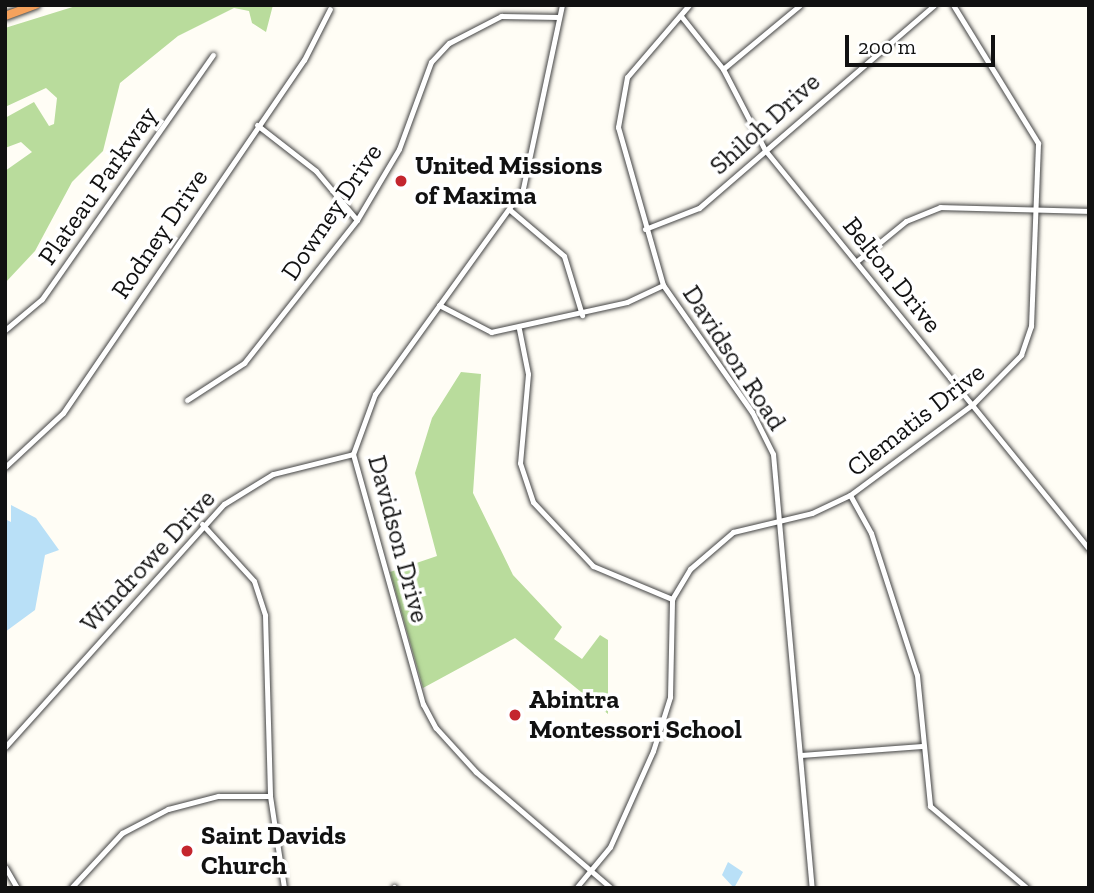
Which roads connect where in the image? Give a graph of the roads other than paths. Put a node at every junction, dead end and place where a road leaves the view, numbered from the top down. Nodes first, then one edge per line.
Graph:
1 (36, 5) edge
2 (562, 5) edge
3 (689, 5) edge
4 (800, 5) edge
5 (933, 5) edge
6 (953, 5) edge
7 (330, 9) dead end
8 (5, 16) edge
9 (681, 16) junction
10 (559, 17) junction
11 (213, 55) dead end
12 (723, 69) junction
13 (257, 125) junction
14 (765, 150) junction
15 (1037, 209) junction
16 (510, 210) junction
17 (1089, 211) edge
18 (356, 220) junction
19 (645, 229) junction
20 (857, 261) junction
21 (663, 285) junction
22 (439, 305) junction
23 (582, 314) junction
24 (519, 329) junction
25 (5, 330) edge
26 (187, 400) dead end
27 (973, 404) junction
28 (353, 454) junction
29 (5, 467) edge
30 (850, 495) junction
31 (781, 519) junction
32 (202, 524) junction
33 (1089, 549) edge
34 (672, 599) junction
35 (923, 746) junction
36 (5, 747) edge
37 (800, 755) junction
38 (270, 796) junction
39 (5, 867) edge
40 (590, 870) junction
41 (17, 888) edge
42 (71, 888) edge
43 (284, 888) edge
44 (576, 888) edge
45 (611, 888) edge
46 (813, 888) edge
47 (1027, 888) edge

1 - 8 highway
2 - 10 street, Davidson Drive
3 - 9 street, Davidson Road
4 - 12 street
5 - 14 street, Shiloh Drive
6 - 15 street, Clematis Drive
7 - 13 street, Rodney Drive
9 - 12 street, Belton Drive
9 - 19 street, Davidson Road
10 - 16 street, Davidson Drive
10 - 18 street, Downey Drive
11 - 25 street, Plateau Parkway
12 - 14 street, Belton Drive
13 - 18 street
13 - 29 street, Rodney Drive
14 - 19 street, Shiloh Drive
14 - 20 street, Belton Drive
15 - 17 street
15 - 20 street
15 - 27 street, Clematis Drive
16 - 22 street, Davidson Drive
16 - 23 street
18 - 26 street, Downey Drive
19 - 21 street, Davidson Road
20 - 27 street, Belton Drive
21 - 23 street
21 - 31 street, Davidson Road
22 - 24 street
22 - 28 street, Davidson Drive
23 - 24 street
24 - 34 street
27 - 30 street, Clematis Drive
27 - 33 street, Belton Drive
28 - 32 street, Windrowe Drive
28 - 40 street, Davidson Drive
30 - 31 street, Clematis Drive
30 - 35 street
31 - 34 street, Clematis Drive
31 - 37 street, Davidson Road
32 - 36 street, Windrowe Drive
32 - 38 street
34 - 40 street
35 - 37 street
35 - 47 street
37 - 46 street, Davidson Road
38 - 42 street
38 - 43 street
39 - 41 street
40 - 44 street
40 - 45 street, Davidson Drive

